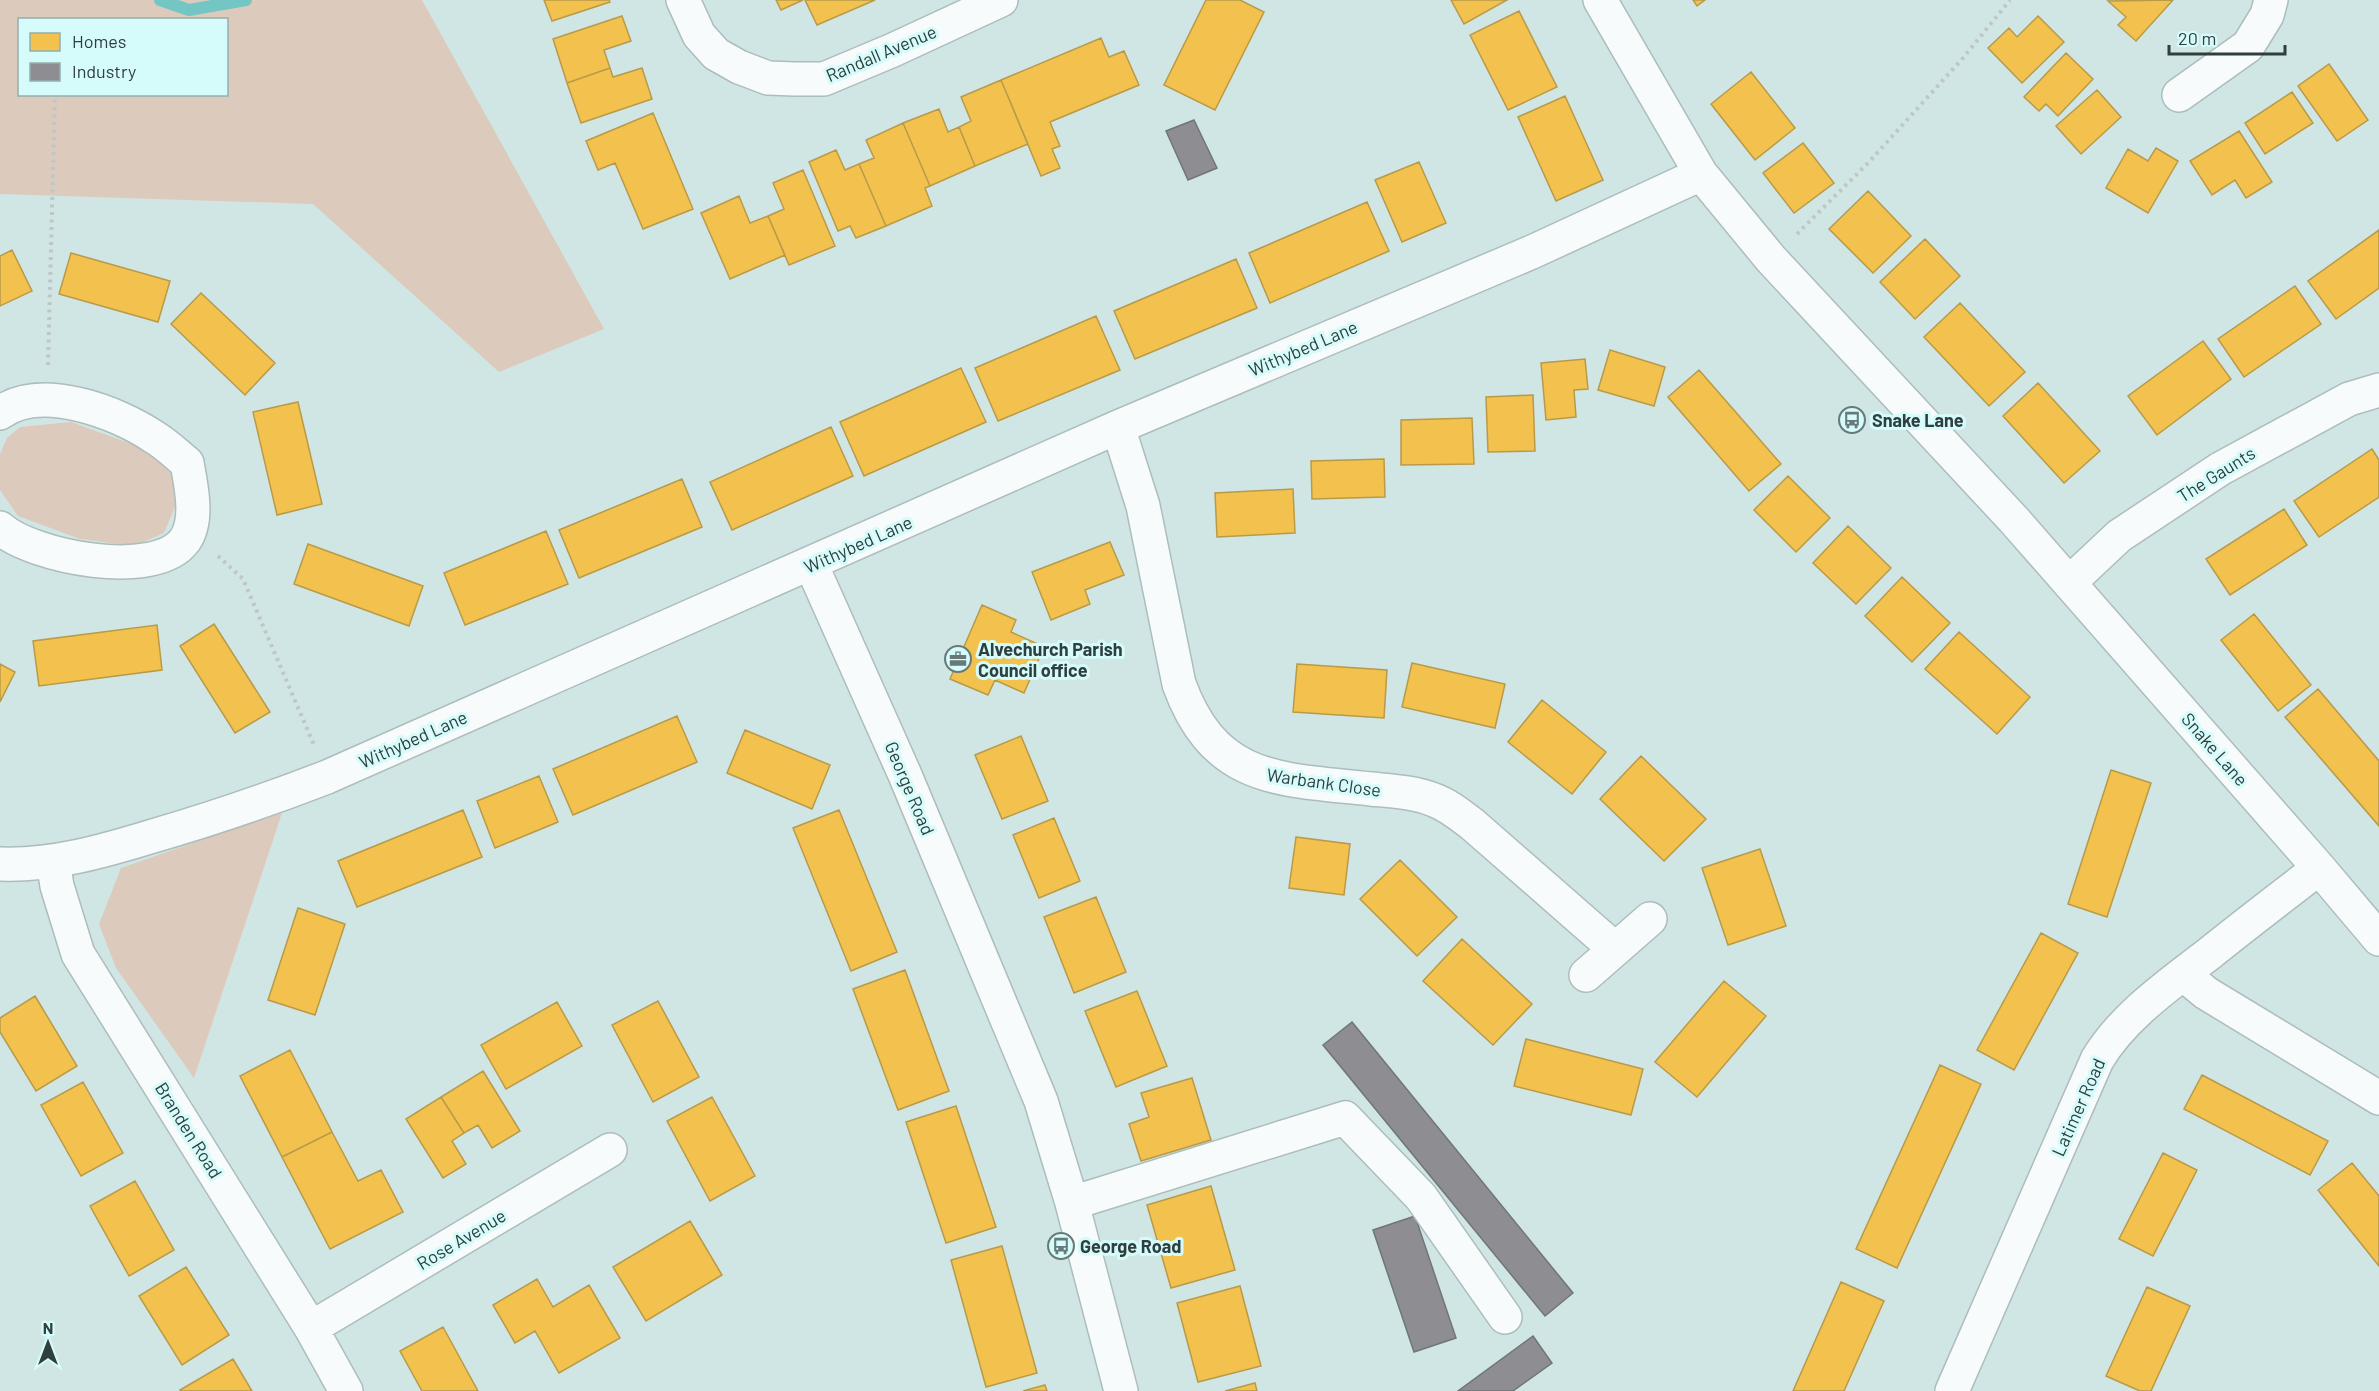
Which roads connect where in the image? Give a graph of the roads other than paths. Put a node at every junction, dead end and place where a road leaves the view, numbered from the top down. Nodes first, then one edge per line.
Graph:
1 (683, 0) edge
2 (1001, 0) edge
3 (1600, 0) edge
4 (2271, 0) edge
5 (2179, 95) dead end
6 (1701, 174) junction
7 (2379, 390) edge
8 (0, 413) edge
9 (1118, 427) junction
10 (0, 528) edge
11 (812, 564) junction
12 (2069, 583) junction
13 (53, 861) junction
14 (0, 864) edge
15 (2319, 868) junction
16 (1650, 919) dead end
17 (2379, 939) edge
18 (1614, 948) junction
19 (2183, 974) junction
20 (1586, 975) dead end
21 (2379, 1098) edge
22 (610, 1150) dead end
23 (1072, 1203) junction
24 (1505, 1317) dead end
25 (311, 1328) junction
26 (346, 1391) edge
27 (1120, 1391) edge
28 (1952, 1391) edge

1 - 2 street, Randall Avenue
3 - 6 street, Snake Lane
4 - 5 street
6 - 9 street, Withybed Lane
6 - 12 street, Snake Lane
7 - 12 street, The Gaunts
8 - 10 street
9 - 11 street, Withybed Lane
9 - 18 street, Warbank Close
11 - 13 street, Withybed Lane
11 - 23 street, George Road
12 - 15 street, Snake Lane
13 - 14 street, Withybed Lane
13 - 25 street, Branden Road
15 - 17 street, Snake Lane
15 - 19 street, Latimer Road
16 - 18 street
18 - 20 street
19 - 21 street
19 - 28 street, Latimer Road
22 - 25 street, Rose Avenue
23 - 24 street
23 - 27 street, George Road
25 - 26 street, Branden Road

